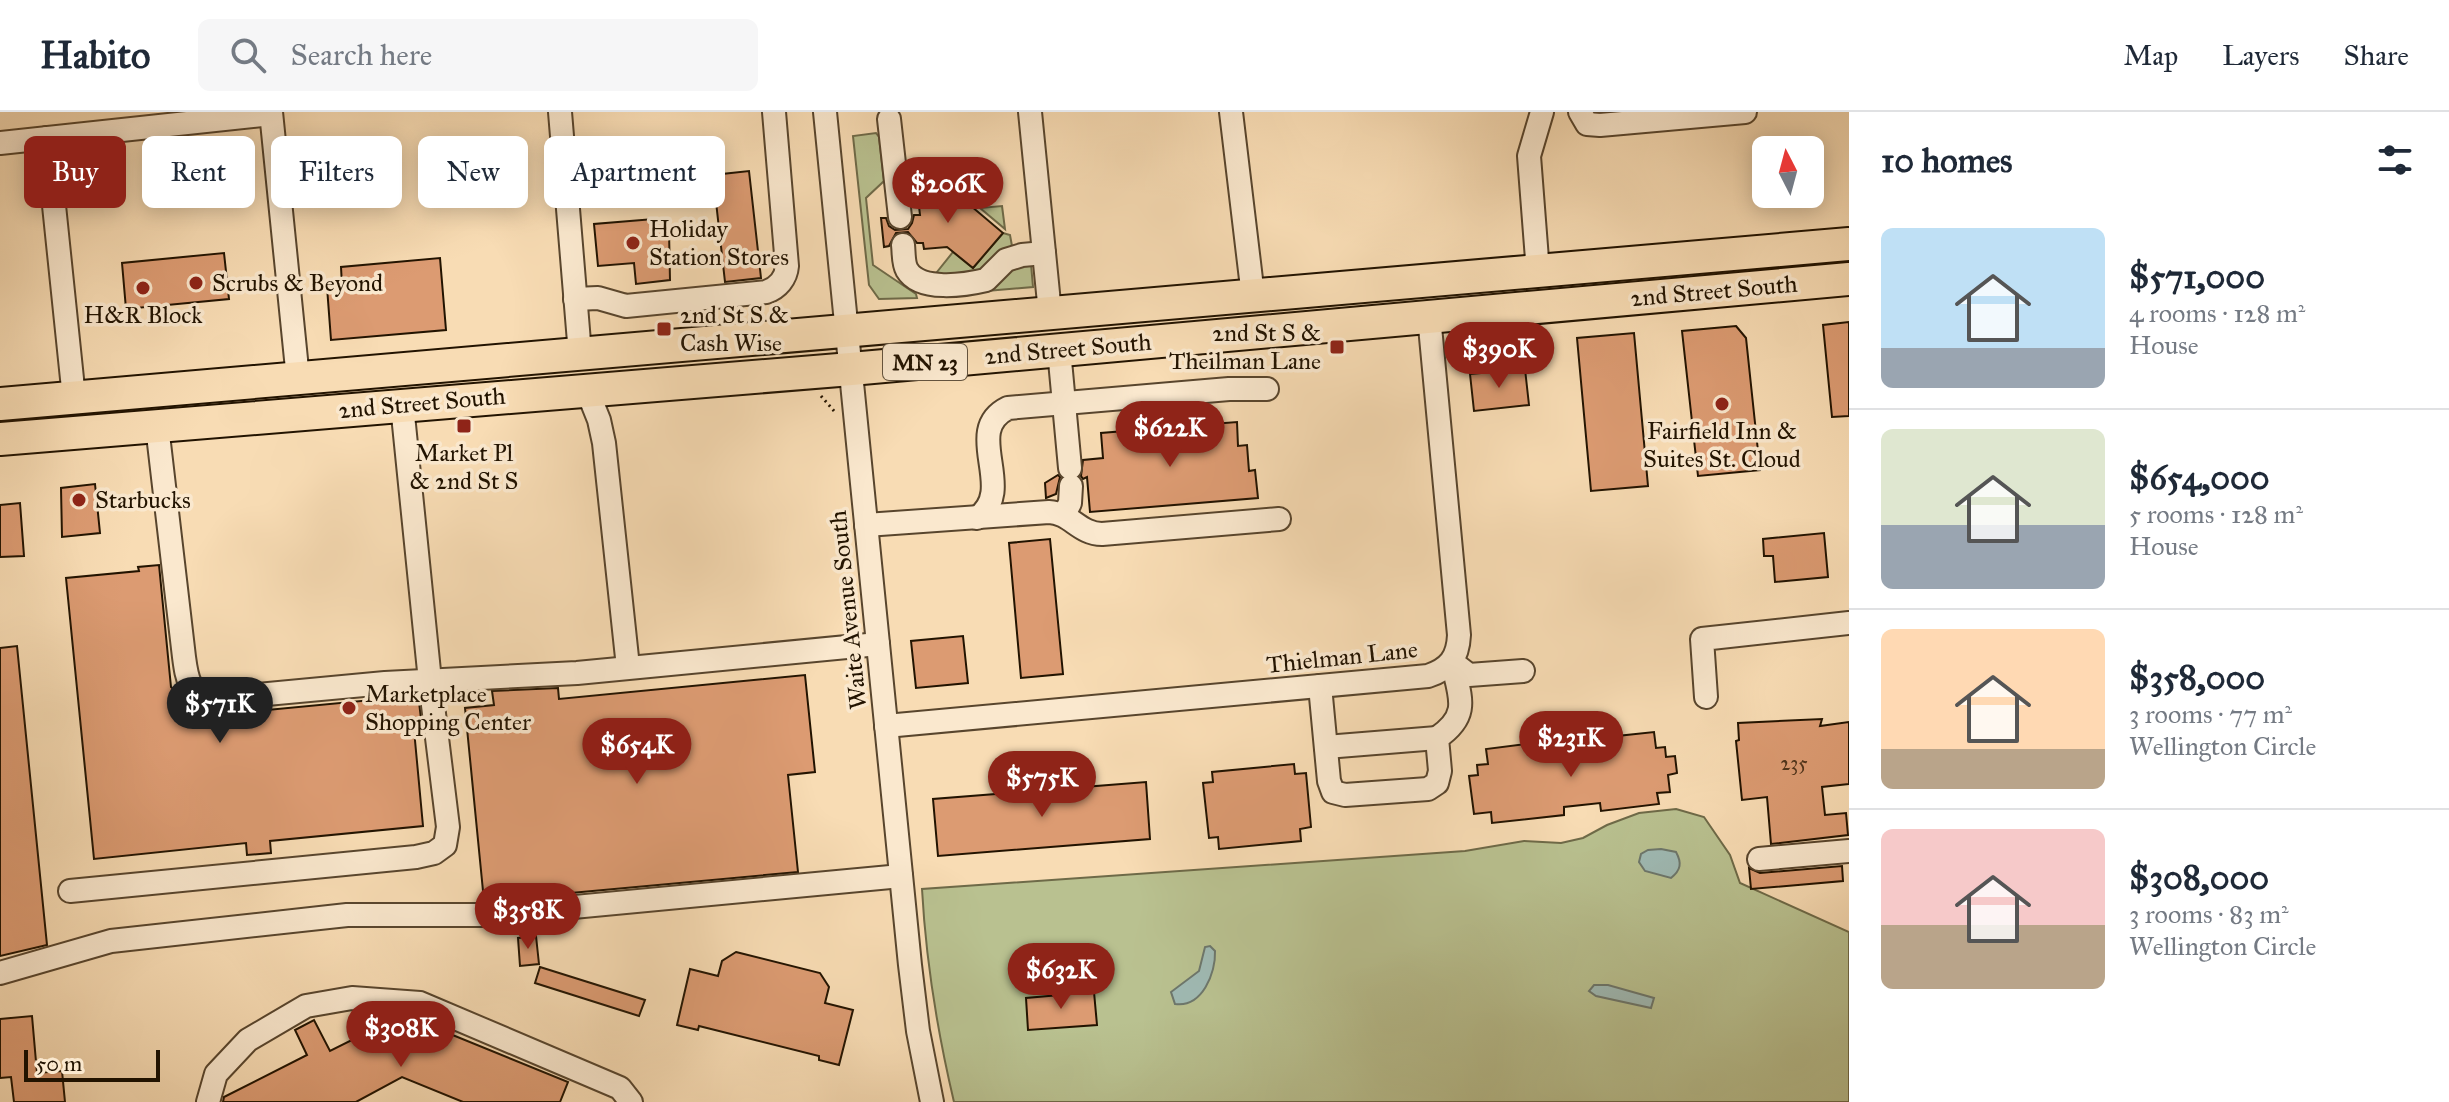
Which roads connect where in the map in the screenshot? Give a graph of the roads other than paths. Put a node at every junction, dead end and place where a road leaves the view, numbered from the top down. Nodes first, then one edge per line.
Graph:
1 (560, 112) edge
2 (774, 112) edge
3 (825, 112) edge
4 (1030, 112) edge
5 (1231, 112) edge
6 (1542, 112) edge
7 (1580, 112) edge
8 (1737, 112) edge
9 (271, 113) edge
10 (889, 119) dead end
11 (126, 121) edge
12 (56, 136) edge
13 (24, 140) edge
14 (0, 143) edge
15 (54, 208) edge
16 (900, 217) dead end
17 (1849, 244) edge
18 (903, 245) dead end
19 (1044, 253) junction
20 (1538, 272) junction
21 (1849, 279) edge
22 (1253, 296) junction
23 (575, 299) junction
24 (1050, 313) junction
25 (1429, 316) junction
26 (847, 330) junction
27 (1059, 350) junction
28 (580, 354) junction
29 (851, 369) junction
30 (298, 379) junction
31 (1267, 389) dead end
32 (587, 390) junction
33 (74, 398) junction
34 (1064, 403) junction
35 (0, 404) edge
36 (402, 405) junction
37 (157, 426) junction
38 (0, 439) edge
39 (1064, 515) junction
40 (977, 518) junction
41 (1279, 519) dead end
42 (866, 525) junction
43 (1849, 623) edge
44 (878, 644) junction
45 (1452, 662) junction
46 (628, 667) junction
47 (1523, 671) dead end
48 (430, 681) junction
49 (1320, 686) junction
50 (1706, 697) dead end
51 (886, 726) junction
52 (1437, 738) junction
53 (1326, 747) junction
54 (1849, 851) edge
55 (1759, 859) dead end
56 (901, 876) junction
57 (70, 891) dead end
58 (0, 973) edge
59 (208, 1102) edge
60 (631, 1102) edge
61 (932, 1102) edge

1 - 23 street
2 - 23 street
3 - 26 street, Waite Avenue South
4 - 19 street
5 - 22 street
6 - 20 street
7 - 8 street
9 - 11 street
9 - 30 street
10 - 16 street
11 - 12 street
13 - 14 street
15 - 33 street
17 - 20 highway, 2nd Street South / MN 23
18 - 19 street
19 - 24 street
20 - 22 highway, 2nd Street South / MN 23
21 - 25 highway, 2nd Street South / MN 23
22 - 24 highway, 2nd Street South / MN 23
23 - 28 street
24 - 26 highway, 2nd Street South / MN 23
25 - 27 highway, 2nd Street South / MN 23
25 - 45 street, Thielman Lane
26 - 28 highway, 2nd Street South / MN 23
26 - 29 street, Waite Avenue South
27 - 29 highway, 2nd Street South / MN 23
27 - 34 street
28 - 30 highway, 2nd Street South / MN 23
29 - 32 highway, 2nd Street South / MN 23
29 - 42 street, Waite Avenue South
30 - 33 highway, 2nd Street South / MN 23
31 - 34 street
32 - 36 highway, 2nd Street South / MN 23
32 - 46 street
33 - 35 highway, 2nd Street South / MN 23
34 - 39 street
34 - 40 street
36 - 37 highway, 2nd Street South / MN 23
36 - 48 street
37 - 38 highway, 2nd Street South / MN 23
37 - 48 street
39 - 40 street
39 - 41 street
40 - 42 street
42 - 44 street, Waite Avenue South
43 - 50 street
44 - 46 street
44 - 51 street, Waite Avenue South
45 - 47 street
45 - 49 street, Thielman Lane
45 - 52 street
46 - 48 street
48 - 57 street
49 - 51 street, Thielman Lane
49 - 53 street
51 - 56 street, Waite Avenue South
52 - 53 street
52 - 53 street
54 - 55 street
56 - 58 street
56 - 61 street, Waite Avenue South
59 - 60 street

